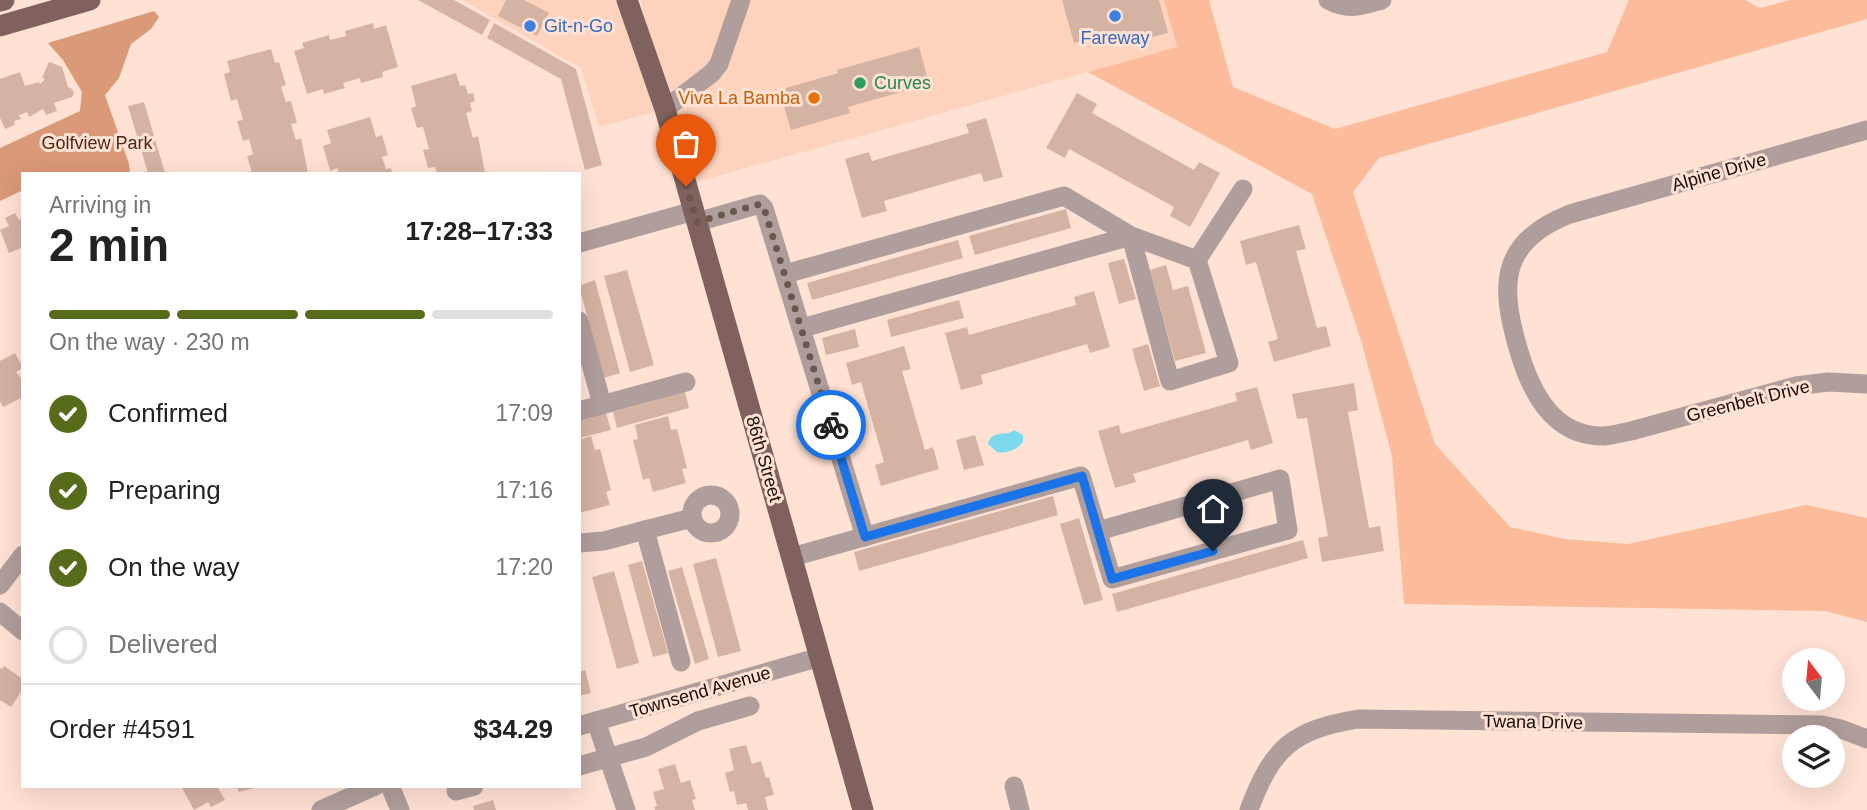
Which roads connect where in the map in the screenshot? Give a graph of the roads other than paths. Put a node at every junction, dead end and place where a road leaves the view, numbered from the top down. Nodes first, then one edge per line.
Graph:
1 (90, 0) edge
2 (627, 0) edge
3 (641, 0) edge
4 (741, 0) edge
5 (1328, 0) edge
6 (1382, 0) edge
7 (0, 26) edge
8 (665, 109) junction
9 (1867, 130) edge
10 (1243, 189) dead end
11 (695, 217) junction
12 (1130, 236) junction
13 (581, 243) edge
14 (1196, 260) junction
15 (785, 274) junction
16 (581, 328) edge
17 (802, 328) junction
18 (686, 382) dead end
19 (1867, 384) edge
20 (602, 404) junction
21 (581, 410) edge
22 (1631, 431) joint
23 (692, 518) dead end
24 (645, 530) junction
25 (1098, 531) junction
26 (865, 537) junction
27 (581, 543) edge
28 (792, 557) junction
29 (21, 558) edge
30 (0, 585) edge
31 (0, 612) edge
32 (21, 629) edge
33 (820, 657) junction
34 (681, 662) dead end
35 (750, 706) dead end
36 (588, 723) edge
37 (1867, 739) edge
38 (608, 757) junction
39 (581, 765) edge
40 (1014, 786) dead end
41 (370, 788) edge
42 (391, 788) edge
43 (321, 810) edge
44 (400, 810) edge
45 (626, 810) edge
46 (863, 810) edge
47 (1020, 810) edge
48 (1249, 810) edge

1 - 7 main road
2 - 8 main road, 86th Street
3 - 8 main road, 86th Street
4 - 8 street
5 - 6 street
8 - 11 main road, 86th Street
9 - 22 street, Alpine Drive
10 - 14 street
11 - 13 street
11 - 15 street
11 - 28 main road, 86th Street
12 - 14 street
12 - 14 street
12 - 15 street
12 - 17 street
15 - 17 street
16 - 20 street
17 - 26 street
18 - 20 street
19 - 22 street, Greenbelt Drive
20 - 21 street
23 - 24 street
24 - 27 street
24 - 34 street
25 - 25 street
25 - 26 street
26 - 28 street
28 - 33 main road, 86th Street
29 - 30 street
31 - 32 street
33 - 36 street, Townsend Avenue
33 - 46 main road, 86th Street
35 - 38 street
36 - 38 street
37 - 48 street, Twana Drive
38 - 39 street
38 - 45 street
40 - 47 street
41 - 43 street
42 - 44 street

